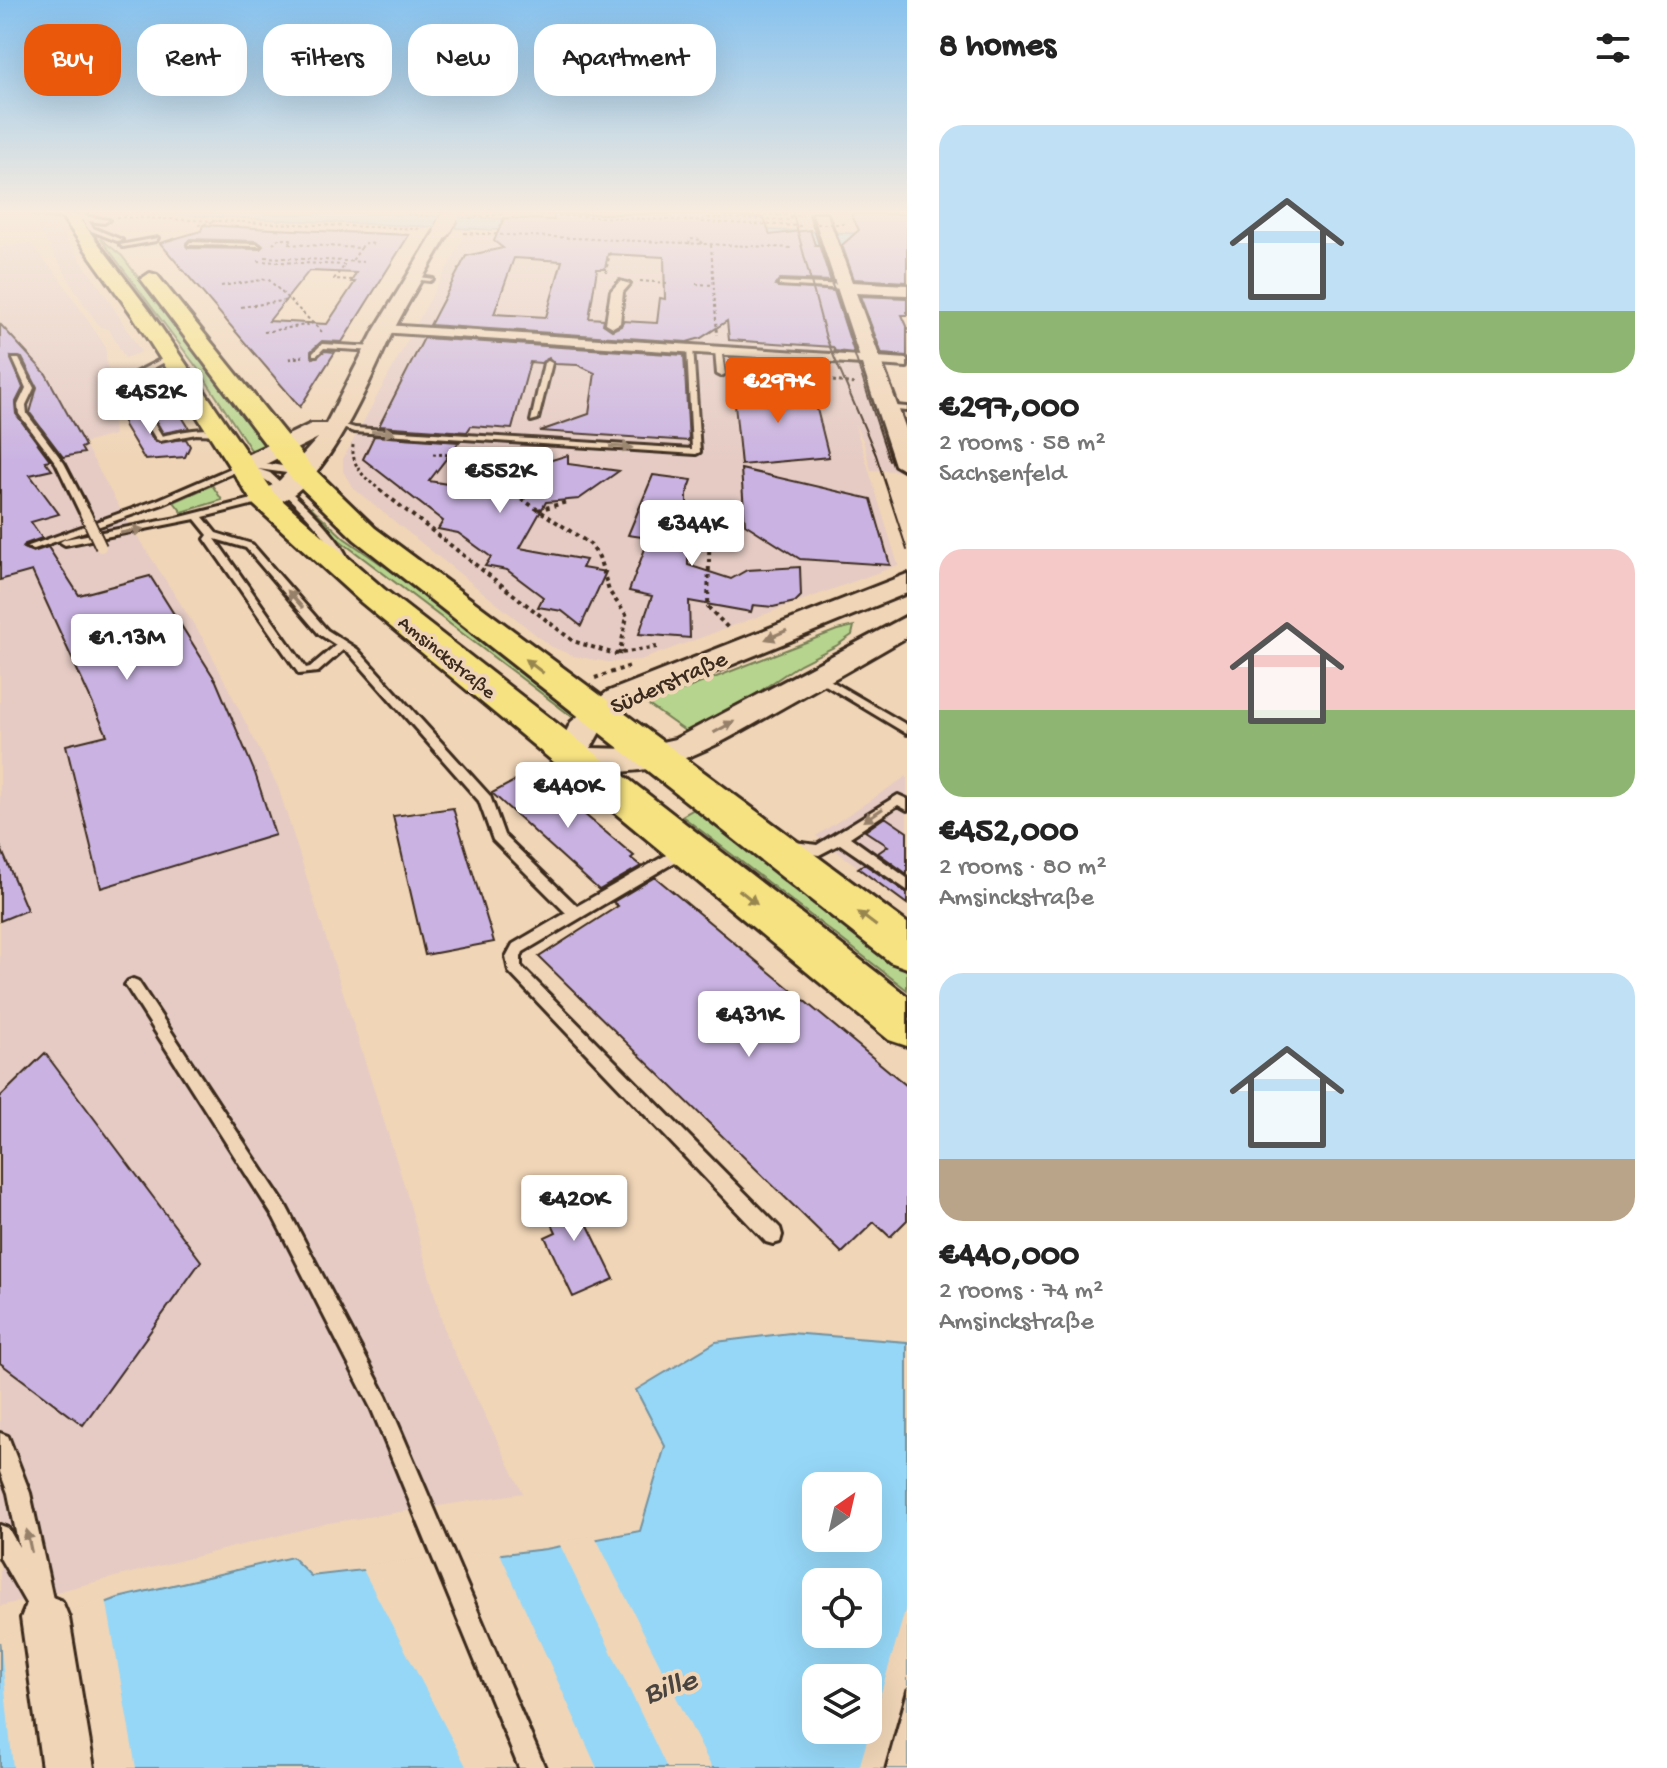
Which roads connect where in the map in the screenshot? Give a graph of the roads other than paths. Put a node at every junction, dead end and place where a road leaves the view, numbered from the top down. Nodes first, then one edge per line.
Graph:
1 (130, 297) edge
2 (158, 297) edge
3 (408, 297) edge
4 (616, 297) edge
5 (848, 297) edge
6 (385, 329) junction
7 (611, 332) junction
8 (690, 347) junction
9 (375, 349) junction
10 (718, 349) junction
11 (315, 354) dead end
12 (170, 357) junction
13 (870, 360) junction
14 (16, 361) dead end
15 (548, 363) dead end
16 (907, 363) edge
17 (721, 374) dead end
18 (188, 384) junction
19 (897, 408) edge
20 (142, 409) junction
21 (534, 419) dead end
22 (335, 424) junction
23 (531, 430) dead end
24 (220, 433) junction
25 (529, 441) junction
26 (907, 465) edge
27 (241, 467) junction
28 (282, 477) junction
29 (160, 502) junction
30 (197, 516) junction
31 (177, 521) junction
32 (211, 533) junction
33 (101, 547) dead end
34 (907, 583) edge
35 (848, 605) junction
36 (900, 629) edge
37 (348, 648) junction
38 (816, 675) junction
39 (596, 713) junction
40 (907, 730) edge
41 (572, 756) junction
42 (656, 759) junction
43 (907, 805) edge
44 (840, 837) junction
45 (768, 843) junction
46 (687, 849) junction
47 (907, 885) edge
48 (576, 914) junction
49 (907, 949) edge
50 (133, 985) dead end
51 (907, 1025) edge
52 (773, 1235) dead end
53 (0, 1444) edge
54 (0, 1536) edge
55 (45, 1618) junction
56 (68, 1768) edge
57 (532, 1768) edge

1 - 12 main road, Amsinckstraße
2 - 28 main road, Amsinckstraße
3 - 6 street
4 - 7 street
5 - 13 street
6 - 7 street
6 - 9 street
7 - 8 street
8 - 10 street
25 -> 8 lane
9 - 11 lane
9 - 22 street
10 - 13 street
10 - 17 lane
12 - 18 main road, Amsinckstraße
12 - 20 lane
13 - 16 street
13 - 19 street
14 - 33 lane, bridge
15 - 21 lane
18 - 20 lane
18 - 24 main road, Amsinckstraße
19 - 26 street
20 - 24 lane
22 -> 25 lane
22 - 28 street
23 - 25 lane
24 - 27 main road, Amsinckstraße
27 - 28 main road, Amsinckstraße
27 - 28 street
27 - 29 lane
28 - 30 lane
39 -> 28 main road, Amsinckstraße
28 - 41 main road, Amsinckstraße
29 - 31 lane
29 -> 31 lane
30 - 31 lane
30 - 32 lane
37 -> 32 lane
32 - 37 lane
34 - 35 street, Süderstraße
35 - 36 street
35 -> 39 street, Süderstraße
36 - 38 street
37 - 48 lane
38 - 40 lane
42 -> 38 street
39 - 41 street, Süderstraße
39 - 42 main road, Amsinckstraße
41 - 42 street
41 - 46 main road, Amsinckstraße
42 - 45 main road, Amsinckstraße
43 -> 44 lane
44 - 45 lane
44 - 47 lane
49 -> 45 main road, Amsinckstraße
46 - 48 lane
46 -> 51 main road, Amsinckstraße
48 - 52 lane
50 - 57 lane
55 -> 53 lane
54 - 55 lane
55 - 56 street

